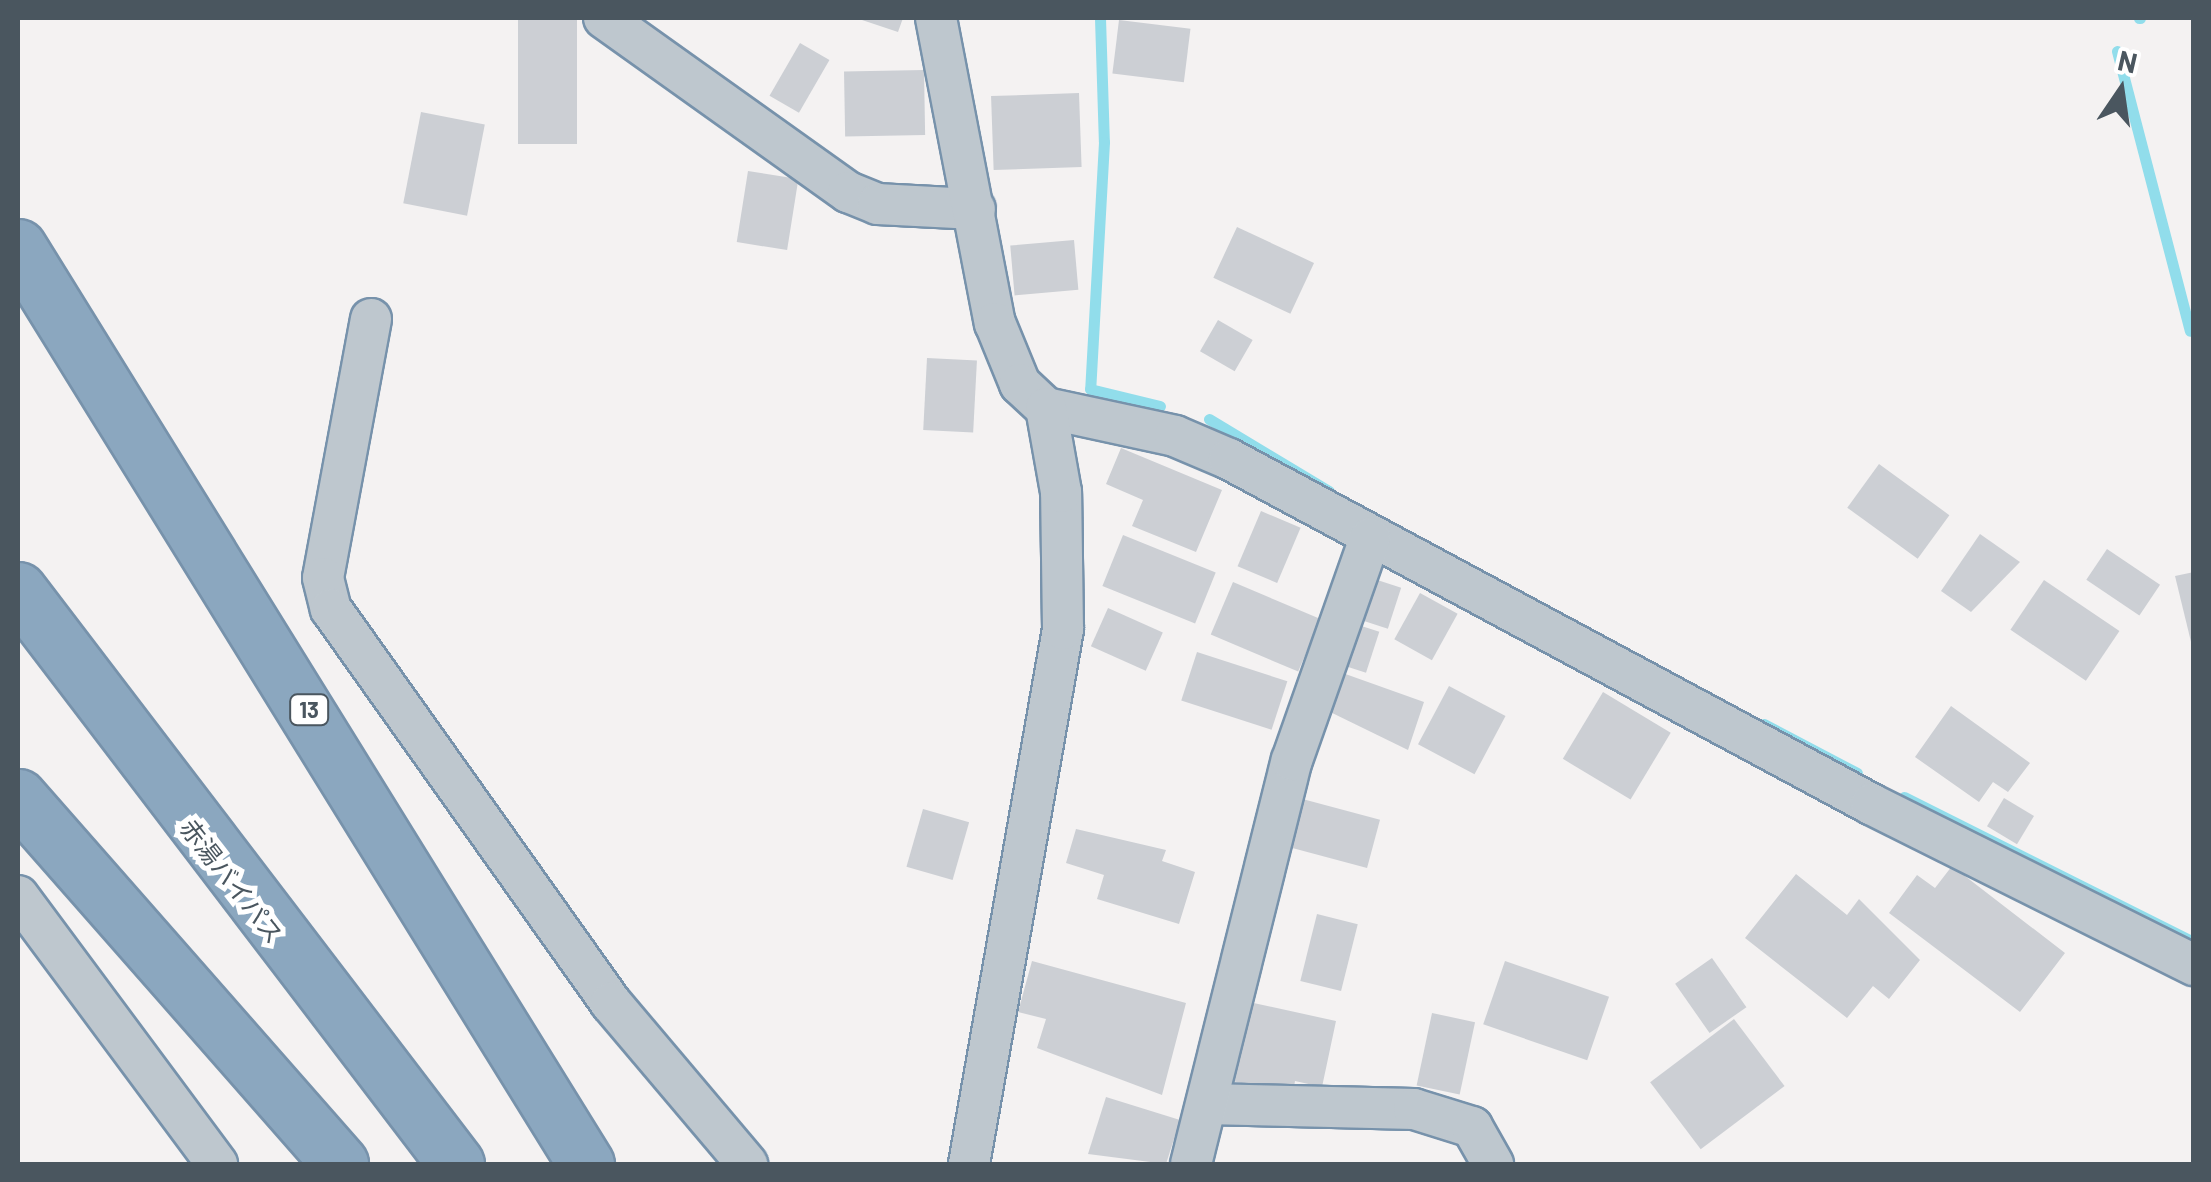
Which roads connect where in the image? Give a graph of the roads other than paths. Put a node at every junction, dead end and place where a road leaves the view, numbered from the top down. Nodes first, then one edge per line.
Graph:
1 (604, 18) edge
2 (936, 18) edge
3 (976, 209) junction
4 (20, 253) edge
5 (371, 320) dead end
6 (1046, 408) junction
7 (1370, 538) junction
8 (18, 590) edge
9 (18, 797) edge
10 (18, 896) edge
11 (2194, 965) edge
12 (1207, 1104) junction
13 (216, 1164) edge
14 (340, 1164) edge
15 (456, 1164) edge
16 (586, 1164) edge
17 (747, 1164) edge
18 (969, 1164) edge
19 (1190, 1164) edge
20 (1493, 1164) edge

1 - 3 street
2 - 3 street
3 - 6 street
4 - 16 highway, 13
5 - 17 street
6 - 7 street
6 - 18 street
7 - 11 street
7 - 12 street
8 - 15 highway, 赤湯バイパス
9 - 14 highway
10 - 13 street
12 - 19 street
12 - 20 street

